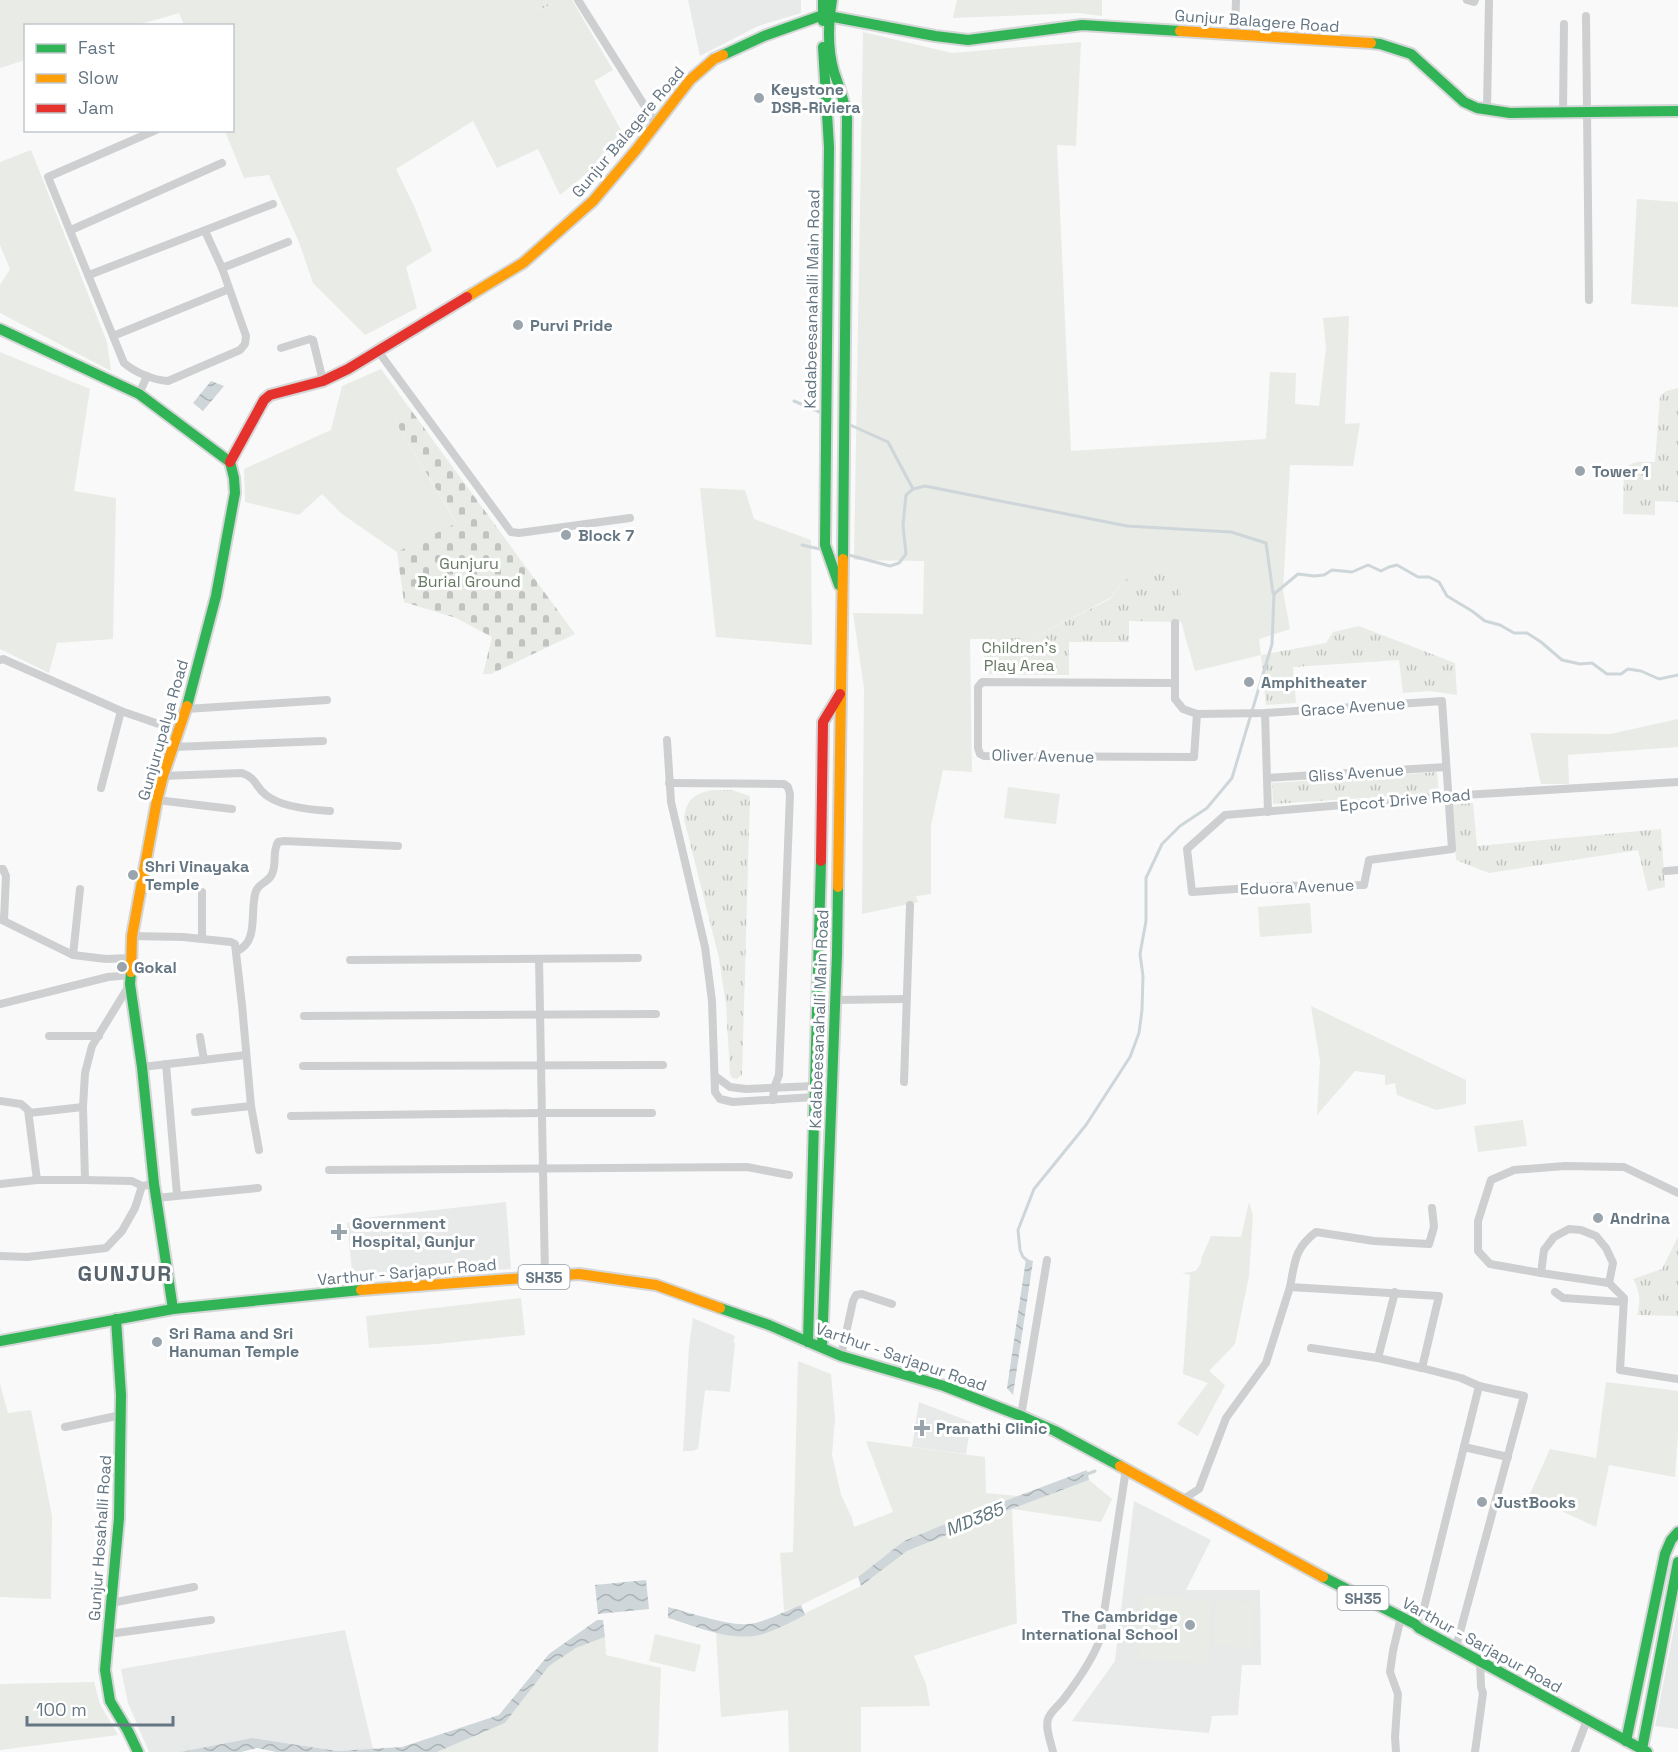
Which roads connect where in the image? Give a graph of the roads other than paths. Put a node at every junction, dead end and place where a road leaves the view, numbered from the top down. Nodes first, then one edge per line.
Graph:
1 (578, 0) edge
2 (823, 0) edge
3 (832, 0) edge
4 (1236, 0) edge
5 (1467, 0) edge
6 (1474, 0) edge
7 (1489, 0) edge
8 (826, 16) junction
9 (1586, 16) dead end
10 (1564, 24) dead end
11 (1235, 34) junction
12 (1487, 109) junction
13 (1678, 111) edge
14 (1563, 112) junction
15 (1586, 112) junction
16 (656, 124) junction
17 (151, 132) edge
18 (222, 163) dead end
19 (273, 204) dead end
20 (70, 230) junction
21 (205, 231) junction
22 (288, 242) dead end
23 (222, 268) junction
24 (89, 275) junction
25 (229, 289) junction
26 (1589, 300) dead end
27 (0, 329) edge
28 (112, 336) junction
29 (281, 348) dead end
30 (378, 351) junction
31 (147, 376) junction
32 (323, 381) junction
33 (139, 394) junction
34 (230, 462) junction
35 (630, 518) dead end
36 (843, 595) junction
37 (1175, 623) dead end
38 (0, 660) edge
39 (1175, 683) junction
40 (841, 693) junction
41 (327, 700) dead end
42 (186, 709) junction
43 (121, 711) junction
44 (1265, 713) junction
45 (1197, 714) junction
46 (179, 731) junction
47 (668, 740) dead end
48 (323, 741) dead end
49 (174, 747) junction
50 (1446, 767) junction
51 (163, 776) junction
52 (1267, 778) junction
53 (1678, 782) edge
54 (669, 783) junction
55 (101, 788) dead end
56 (1448, 795) junction
57 (157, 800) junction
58 (232, 809) dead end
59 (330, 811) dead end
60 (1268, 812) junction
61 (398, 846) dead end
62 (0, 869) edge
63 (1678, 870) edge
64 (1666, 871) dead end
65 (80, 889) dead end
66 (202, 892) dead end
67 (1192, 892) joint
68 (910, 905) dead end
69 (2, 920) edge
70 (132, 936) junction
71 (202, 939) junction
72 (237, 951) junction
73 (73, 955) junction
74 (131, 958) junction
75 (638, 958) dead end
76 (106, 959) junction
77 (539, 959) junction
78 (350, 960) dead end
79 (108, 977) junction
80 (130, 979) junction
81 (906, 999) junction
82 (835, 1000) junction
83 (0, 1004) edge
84 (540, 1014) junction
85 (656, 1014) dead end
86 (304, 1016) dead end
87 (49, 1036) dead end
88 (99, 1036) junction
89 (200, 1037) dead end
90 (246, 1055) junction
91 (204, 1060) junction
92 (166, 1064) junction
93 (541, 1065) junction
94 (663, 1065) dead end
95 (303, 1066) dead end
96 (142, 1067) junction
97 (715, 1077) junction
98 (904, 1082) dead end
99 (774, 1088) junction
100 (814, 1091) junction
101 (773, 1100) junction
102 (0, 1101) edge
103 (251, 1106) junction
104 (83, 1107) junction
105 (195, 1112) dead end
106 (29, 1113) junction
107 (542, 1113) junction
108 (651, 1113) dead end
109 (291, 1116) dead end
110 (259, 1150) dead end
111 (543, 1169) junction
112 (329, 1170) dead end
113 (789, 1175) dead end
114 (37, 1180) junction
115 (86, 1180) junction
116 (0, 1184) edge
117 (154, 1184) junction
118 (142, 1186) junction
119 (258, 1188) dead end
120 (1678, 1192) edge
121 (177, 1195) junction
122 (156, 1198) junction
123 (1432, 1208) dead end
124 (0, 1256) edge
125 (1047, 1260) dead end
126 (1541, 1273) junction
127 (544, 1276) junction
128 (1609, 1282) junction
129 (1290, 1287) junction
130 (1395, 1292) junction
131 (1556, 1292) dead end
132 (1623, 1302) junction
133 (892, 1304) dead end
134 (173, 1309) junction
135 (116, 1319) junction
136 (0, 1341) edge
137 (808, 1342) junction
138 (822, 1347) junction
139 (1311, 1348) dead end
140 (841, 1356) junction
141 (1378, 1358) junction
142 (1422, 1368) junction
143 (1678, 1379) edge
144 (1479, 1386) junction
145 (121, 1415) junction
146 (1021, 1416) junction
147 (65, 1427) dead end
148 (1464, 1447) junction
149 (1508, 1457) junction
150 (1126, 1469) junction
151 (1182, 1500) junction
152 (1678, 1532) edge
153 (1678, 1562) edge
154 (194, 1587) dead end
155 (111, 1603) junction
156 (1401, 1617) junction
157 (211, 1620) dead end
158 (1419, 1628) junction
159 (109, 1634) junction
160 (1456, 1647) junction
161 (1480, 1660) junction
162 (1637, 1687) junction
163 (1652, 1691) junction
164 (1587, 1720) junction
165 (1626, 1741) junction
166 (1645, 1751) edge
167 (138, 1752) edge
168 (1053, 1752) edge
169 (1396, 1752) edge
170 (1475, 1752) edge
171 (1575, 1752) edge

1 - 16 street
2 - 8 main road, Kadabeesanahalli Main Road
3 - 8 main road, Kadabeesanahalli Main Road
4 - 11 street
5 - 6 street
7 - 12 street
8 - 11 main road, Gunjur Balagere Road
8 - 16 main road, Gunjur Balagere Road
8 - 36 main road, Kadabeesanahalli Main Road
8 - 36 main road, Kadabeesanahalli Main Road
9 - 15 street
10 - 14 street
11 - 12 main road, Gunjur Balagere Road
12 - 14 main road, Gunjur Balagere Road
13 - 15 main road, Gunjur Balagere Road
14 - 15 main road, Gunjur Balagere Road
15 - 26 street
16 - 30 main road, Gunjur Balagere Road
17 - 20 street
18 - 20 street
19 - 21 street
20 - 24 street
21 - 23 street
21 - 24 street
22 - 23 street
23 - 25 street
24 - 28 street
25 - 28 street
25 - 31 street
27 - 33 main road
28 - 31 street
29 - 32 street
30 - 32 main road, Gunjur Balagere Road
30 - 35 street
31 - 33 street
32 - 34 main road, Gunjur Balagere Road
33 - 34 main road
34 - 42 main road, Gunjurupalya Road
36 - 40 main road, Kadabeesanahalli Main Road
37 - 39 street
38 - 43 street
39 - 45 street
39 - 45 street, Oliver Avenue
40 - 82 main road, Kadabeesanahalli Main Road
40 - 100 main road, Kadabeesanahalli Main Road
41 - 42 street
42 - 46 main road, Gunjurupalya Road
43 - 46 street
43 - 55 street
44 - 45 street, Grace Avenue
44 - 50 street, Grace Avenue
44 - 52 street
46 - 49 main road, Gunjurupalya Road
47 - 54 street
48 - 49 street
49 - 51 main road, Gunjurupalya Road
50 - 52 street, Gliss Avenue
50 - 56 street
51 - 57 main road, Gunjurupalya Road
51 - 59 street
52 - 60 street
53 - 56 street, Epcot Drive Road
54 - 97 street
54 - 99 street
56 - 60 street, Epcot Drive Road
56 - 67 street, Eduora Avenue
57 - 58 street
57 - 70 main road, Gunjurupalya Road
60 - 67 street, Epcot Drive Road
61 - 72 street
62 - 69 street
63 - 64 street
65 - 73 street
66 - 71 street
68 - 81 street
69 - 73 street
70 - 71 street
70 - 74 main road, Gunjurupalya Road
71 - 72 street
72 - 90 street
73 - 76 street
74 - 76 street
74 - 80 main road, Gunjurupalya Road
75 - 77 street
76 - 79 street
77 - 78 street
77 - 84 street
79 - 80 street
79 - 83 street
80 - 88 street
80 - 96 main road, Gunjurupalya Road
81 - 82 street
81 - 98 street
82 - 138 main road, Kadabeesanahalli Main Road
84 - 85 street
84 - 86 street
84 - 93 street
87 - 88 street
88 - 104 street
89 - 91 street
90 - 91 street
90 - 103 street
91 - 92 street
92 - 96 street
92 - 121 street
93 - 94 street
93 - 95 street
93 - 107 street
96 - 117 main road, Gunjurupalya Road
97 - 99 street
97 - 101 street
99 - 100 street
99 - 101 street
100 - 101 street
100 - 137 main road, Kadabeesanahalli Main Road
102 - 106 street
103 - 105 street
103 - 110 street
104 - 106 street
104 - 115 street
106 - 114 street
107 - 108 street
107 - 109 street
107 - 111 street
111 - 112 street
111 - 113 street
111 - 127 street
114 - 115 street
114 - 116 street
115 - 118 street
117 - 118 street
117 - 122 main road, Gunjurupalya Road
118 - 124 street
119 - 121 street
120 - 126 street
121 - 122 street
122 - 134 main road, Gunjurupalya Road
123 - 129 street
125 - 146 street
126 - 128 street
126 - 128 street
127 - 134 main road, Varthur - Sarjapur Road / SH35
127 - 137 main road, Varthur - Sarjapur Road / SH35
128 - 132 street
129 - 130 street
129 - 151 street
130 - 141 street
130 - 142 street
131 - 132 street
132 - 143 street
133 - 140 street
134 - 135 main road, Varthur - Sarjapur Road / SH35
135 - 136 main road, Varthur - Sarjapur Road / SH35
135 - 145 main road, Gunjur Hosahalli Road
137 - 138 main road, Varthur - Sarjapur Road / SH35
138 - 140 main road, Varthur - Sarjapur Road / SH35
139 - 141 street
140 - 146 main road, Varthur - Sarjapur Road / SH35
141 - 142 street
142 - 144 street
144 - 148 street
144 - 149 street
145 - 147 street
145 - 155 main road, Gunjur Hosahalli Road
146 - 150 main road, Varthur - Sarjapur Road / SH35
148 - 149 street
148 - 158 street
149 - 160 street
150 - 151 main road, Varthur - Sarjapur Road / SH35
150 - 168 street
151 - 156 main road, Varthur - Sarjapur Road / SH35
152 - 162 main road
153 - 163 main road
154 - 155 street
155 - 159 main road, Gunjur Hosahalli Road
156 - 158 main road, Varthur - Sarjapur Road / SH35
156 - 169 street
157 - 159 street
158 - 160 main road, Varthur - Sarjapur Road / SH35
159 - 167 main road, Gunjur Hosahalli Road
160 - 161 main road, Varthur - Sarjapur Road / SH35
161 - 164 main road, Varthur - Sarjapur Road / SH35
161 - 170 street
162 - 163 main road
162 - 165 main road
163 - 166 main road
164 - 165 main road, Varthur - Sarjapur Road / SH35
164 - 171 street
165 - 166 main road, Varthur - Sarjapur Road / SH35

